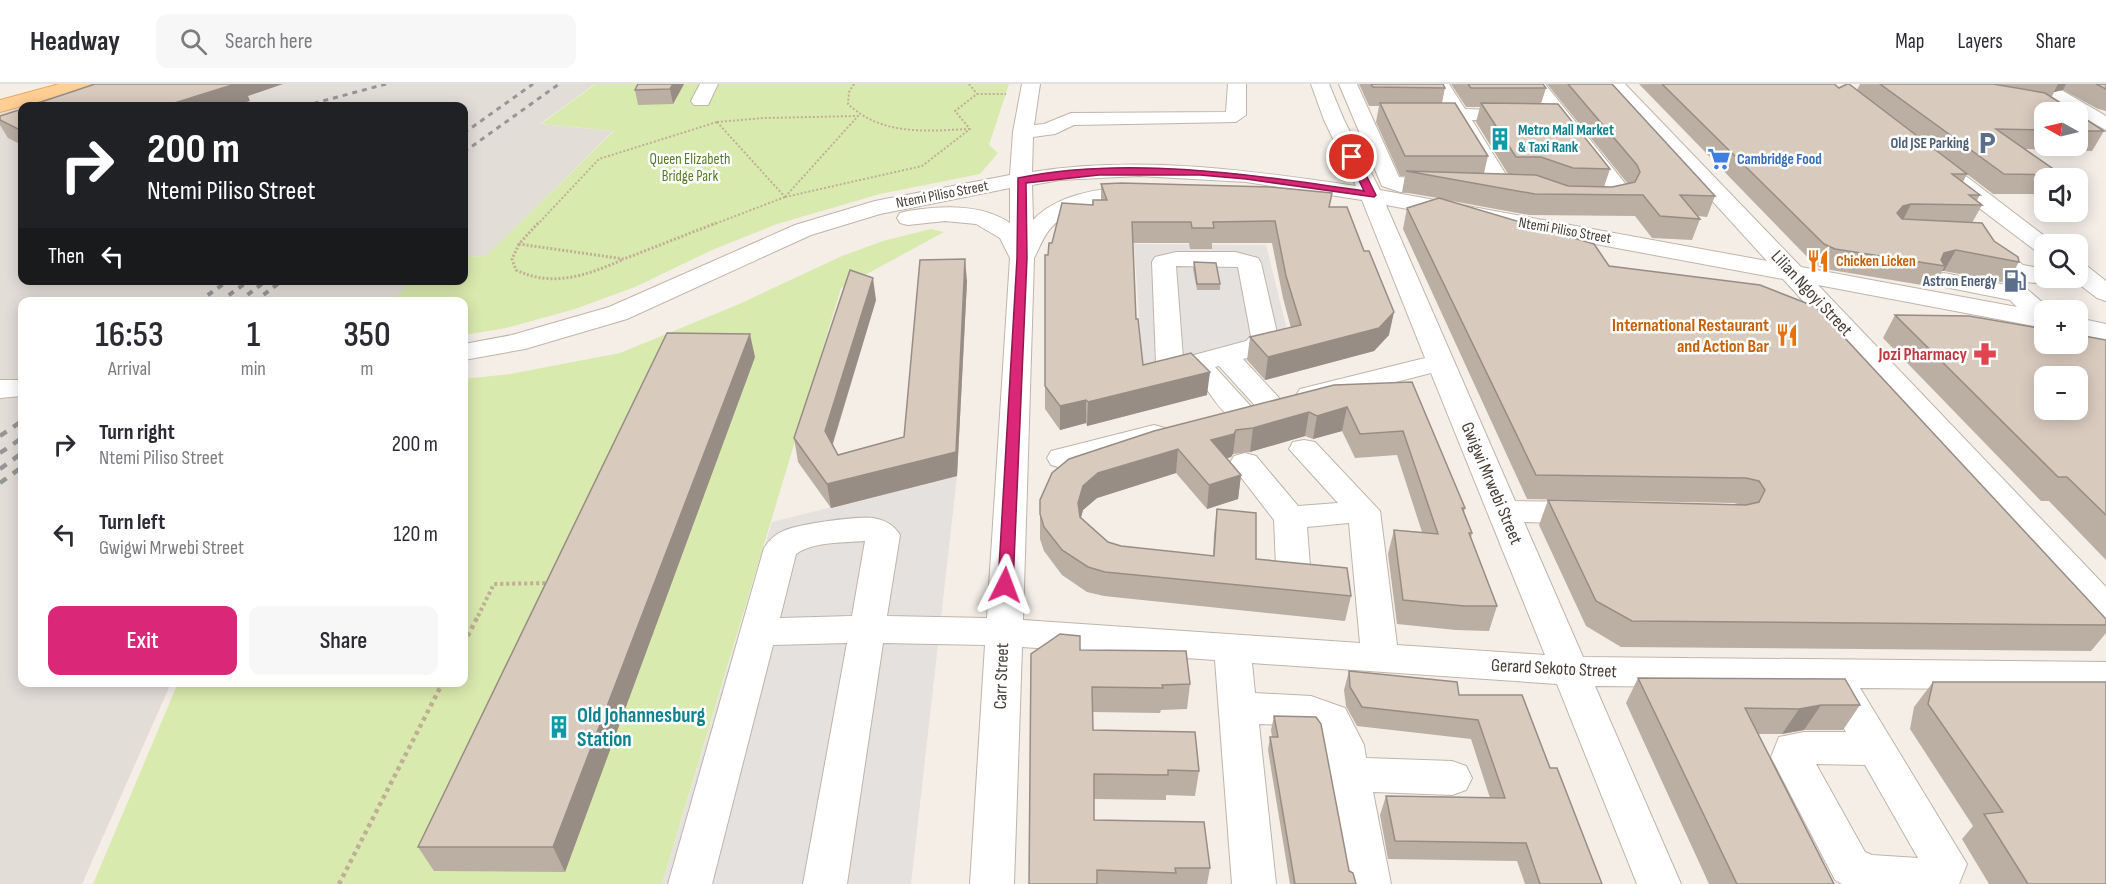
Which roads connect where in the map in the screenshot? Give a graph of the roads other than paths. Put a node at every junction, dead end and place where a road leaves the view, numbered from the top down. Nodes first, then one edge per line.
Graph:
1 (34, 84) edge
2 (81, 84) edge
3 (1237, 84) edge
4 (1320, 84) edge
5 (1348, 84) edge
6 (1440, 84) edge
7 (1535, 84) edge
8 (1615, 84) edge
9 (2038, 84) edge
10 (1023, 89) edge
11 (0, 94) edge
12 (2032, 104) edge
13 (0, 106) edge
14 (1404, 114) edge
15 (1459, 114) junction
16 (1559, 115) junction
17 (1368, 116) junction
18 (2092, 116) edge
19 (1334, 120) junction
20 (1023, 132) junction
21 (1926, 156) edge
22 (1021, 186) junction
23 (1524, 186) edge
24 (1172, 188) junction
25 (1409, 193) junction
26 (1573, 198) edge
27 (1374, 202) junction
28 (876, 224) junction
29 (1991, 225) junction
30 (2034, 242) edge
31 (1022, 258) junction
32 (2015, 271) junction
33 (2034, 274) edge
34 (1801, 281) junction
35 (1891, 291) junction
36 (2023, 298) junction
37 (2034, 309) edge
38 (2034, 317) edge
39 (2088, 328) edge
40 (2034, 331) edge
41 (2106, 332) edge
42 (2088, 341) edge
43 (2106, 345) edge
44 (468, 351) edge
45 (1225, 356) junction
46 (1441, 362) junction
47 (468, 364) edge
48 (1197, 364) junction
49 (18, 388) edge
50 (0, 389) edge
51 (1270, 405) junction
52 (1241, 412) junction
53 (1304, 449) dead end
54 (1062, 458) dead end
55 (1245, 463) dead end
56 (1503, 511) junction
57 (1364, 512) junction
58 (1618, 513) edge
59 (1290, 518) junction
60 (1293, 566) edge
61 (2106, 609) edge
62 (868, 630) junction
63 (758, 632) junction
64 (1003, 632) junction
65 (1232, 647) junction
66 (1380, 657) junction
67 (1570, 671) junction
68 (1832, 673) junction
69 (2106, 676) edge
70 (1238, 708) junction
71 (1877, 749) dead end
72 (1349, 774) junction
73 (1452, 778) dead end
74 (690, 884) edge
75 (825, 884) edge
76 (992, 884) edge
77 (1254, 884) edge
78 (1370, 884) edge
79 (1659, 884) edge

1 - 11 main road
2 - 13 main road
3 - 20 street
4 - 19 street, Gwigwi Mrwebi Street
5 - 17 street
6 - 15 street
7 - 16 street
8 - 34 street, Lilian Ngoyi Street
9 - 18 street
10 - 20 street, Carr Street
12 - 18 street
14 - 15 street
15 - 16 street
15 - 23 street
16 - 26 street
17 - 19 street
17 - 25 street
19 - 27 street, Gwigwi Mrwebi Street
20 - 22 street, Carr Street
21 - 29 street
22 - 24 street, Ntemi Piliso Street
22 - 27 street, Ntemi Piliso Street
22 - 28 street, Ntemi Piliso Street
22 - 31 street, Carr Street
22 - 44 street, Ntemi Piliso Street
24 - 27 street, Ntemi Piliso Street
24 - 31 street
25 - 27 street, Ntemi Piliso Street
25 - 34 street, Ntemi Piliso Street
27 - 34 street, Ntemi Piliso Street
27 - 46 street, Gwigwi Mrwebi Street
28 - 31 street
28 - 47 street, Ntemi Piliso Street
29 - 30 street
29 - 32 street
31 - 64 street, Carr Street
32 - 33 street
32 - 36 street
34 - 35 street, Ntemi Piliso Street
34 - 40 street, Ntemi Piliso Street
34 - 61 street, Lilian Ngoyi Street
35 - 36 street
35 - 38 street, Ntemi Piliso Street
36 - 37 street
39 - 41 street
42 - 43 street
45 - 48 street
45 - 48 street
45 - 51 street
46 - 51 street
46 - 56 street, Gwigwi Mrwebi Street
48 - 52 street
49 - 50 street
51 - 52 street
52 - 54 street
53 - 57 street
55 - 59 street
56 - 58 street
56 - 67 street, Gwigwi Mrwebi Street
57 - 59 street
57 - 66 street
59 - 60 street
62 - 63 street, Gerard Sekoto Street
62 - 63 street
62 - 64 street, Gerard Sekoto Street
62 - 75 street
63 - 74 street
64 - 65 street, Gerard Sekoto Street
64 - 76 street, Carr Street
65 - 66 street, Gerard Sekoto Street
65 - 70 street
66 - 67 street, Gerard Sekoto Street
67 - 68 street, Gerard Sekoto Street
67 - 79 street, Gwigwi Mrwebi Street
68 - 69 street, Gerard Sekoto Street
68 - 71 street
70 - 72 street
70 - 77 street
72 - 73 street
72 - 78 street

